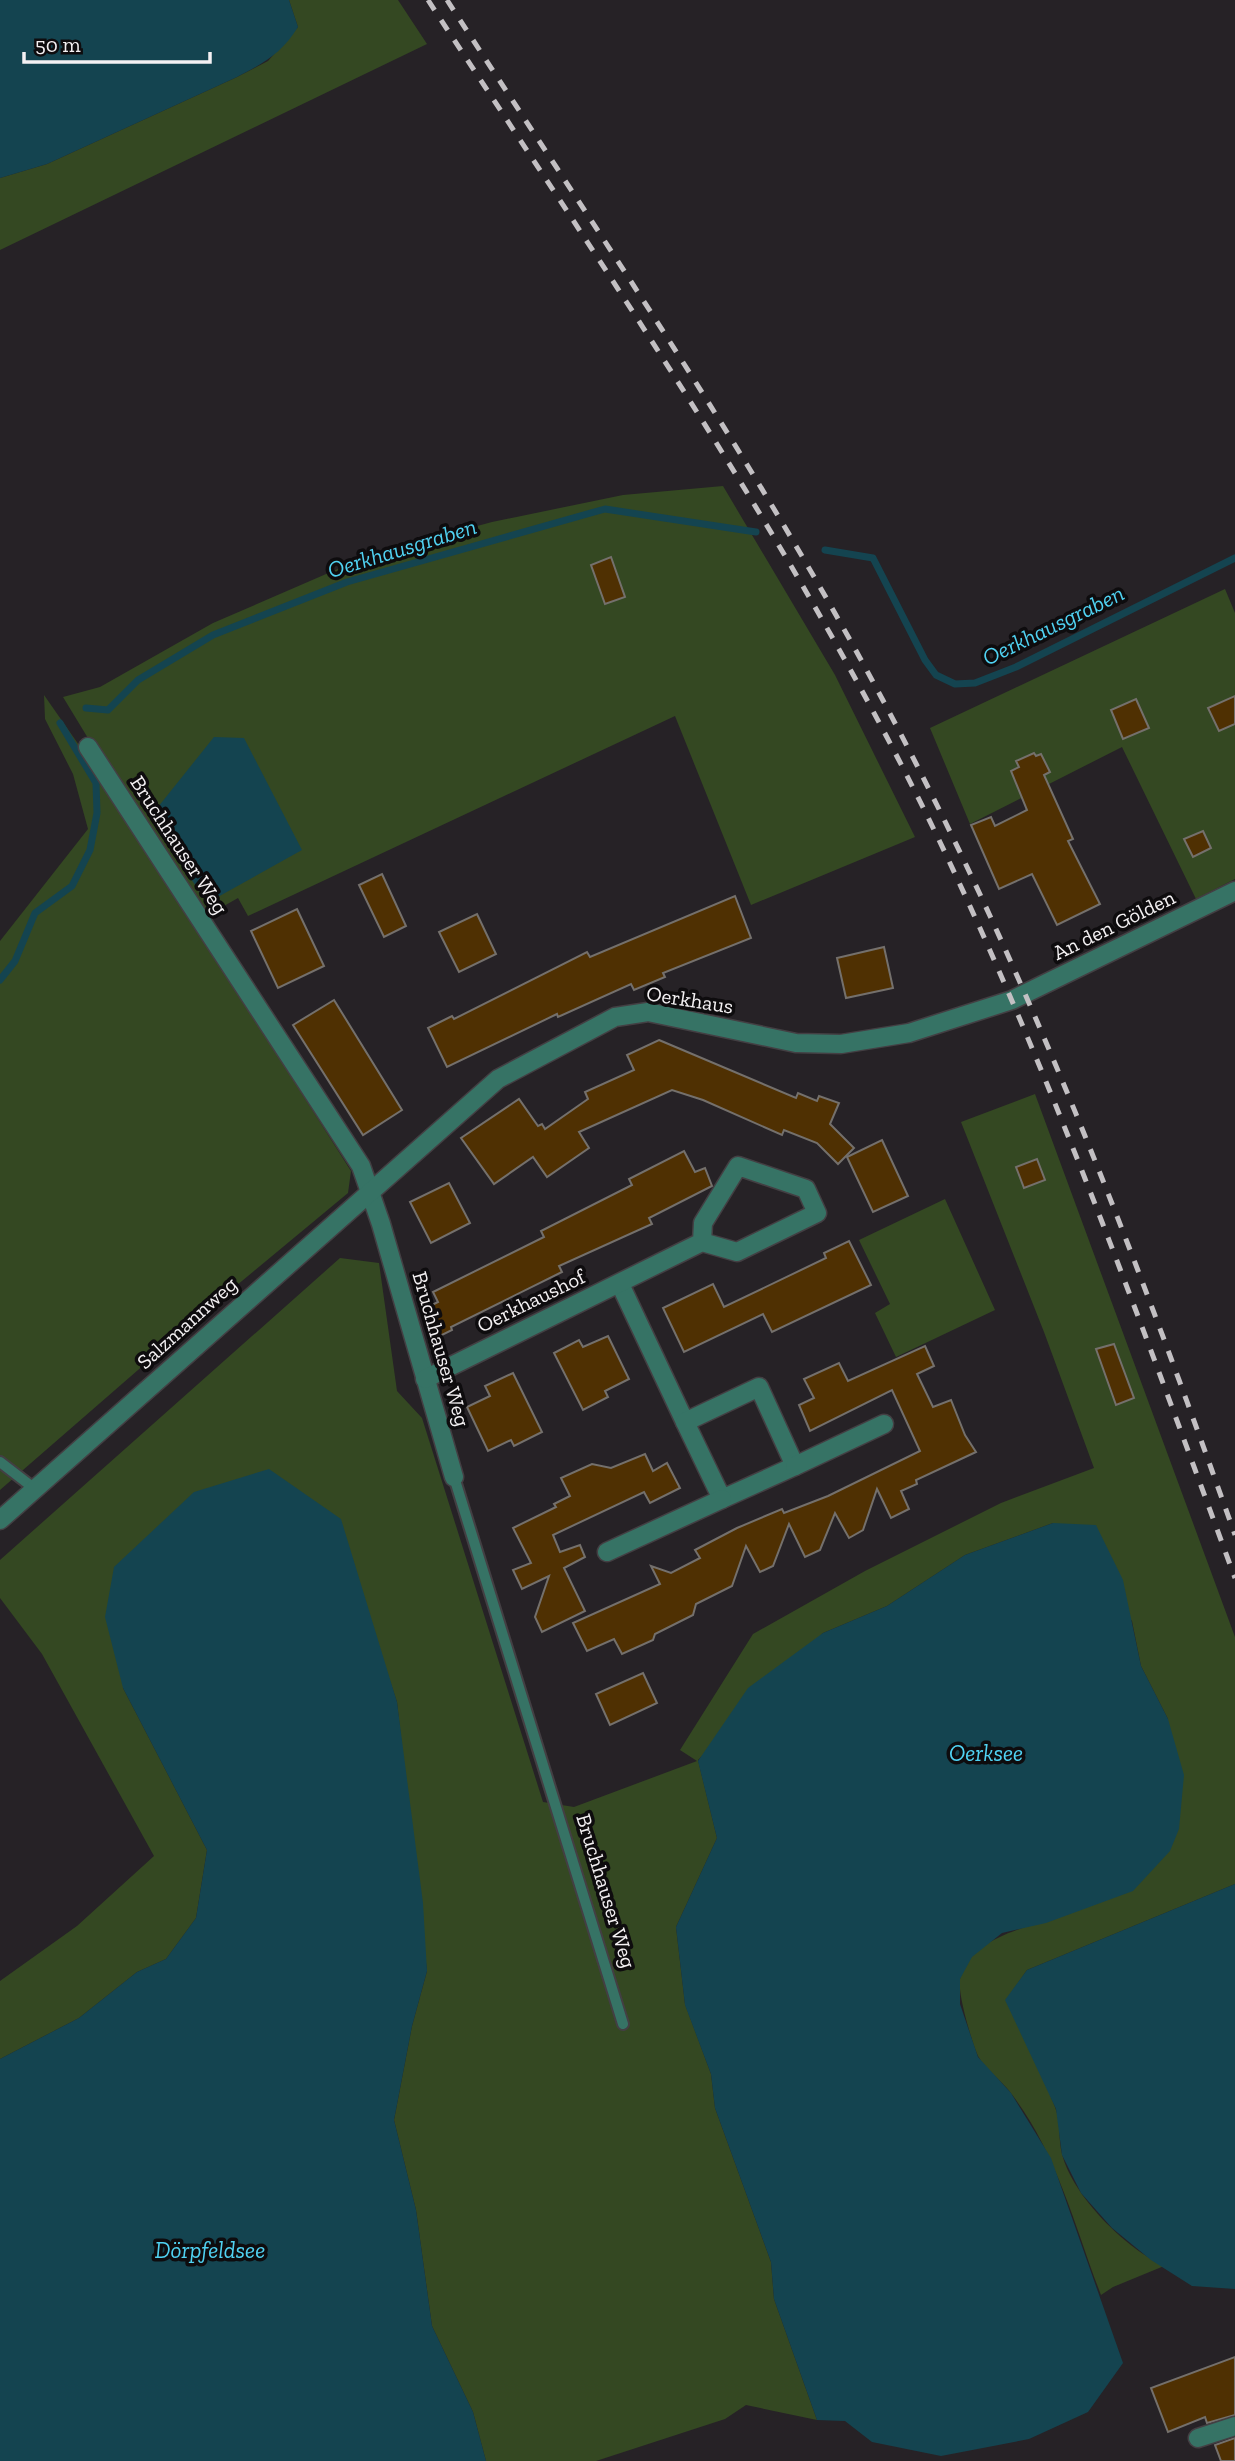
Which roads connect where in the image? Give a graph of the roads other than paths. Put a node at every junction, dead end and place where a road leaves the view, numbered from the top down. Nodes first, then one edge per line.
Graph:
1 (88, 747) dead end
2 (1235, 891) edge
3 (1012, 1000) joint
4 (368, 1191) junction
5 (702, 1242) junction
6 (620, 1284) junction
7 (425, 1378) junction
8 (685, 1422) junction
9 (884, 1424) dead end
10 (0, 1462) edge
11 (795, 1466) junction
12 (454, 1477) joint
13 (35, 1489) junction
14 (722, 1499) junction
15 (0, 1520) edge
16 (607, 1552) dead end
17 (623, 2024) dead end
18 (1235, 2426) edge
19 (1198, 2438) dead end

1 - 4 street, Bruchhauser Weg
2 - 3 street, An den Gölden
3 - 4 street, Oerkhaus
4 - 7 street, Bruchhauser Weg
4 - 13 street, Salzmannweg
5 - 5 street
5 - 6 street, Oerkhaushof
6 - 7 street, Oerkhaushof
6 - 8 street, Oerkhaushof
7 - 12 street, Bruchhauser Weg
8 - 11 street
8 - 14 street, Oerkhaushof
9 - 11 street
10 - 13 lane
11 - 14 street
12 - 17 lane, Bruchhauser Weg
13 - 15 street, Salzmannweg
14 - 16 street
18 - 19 street

